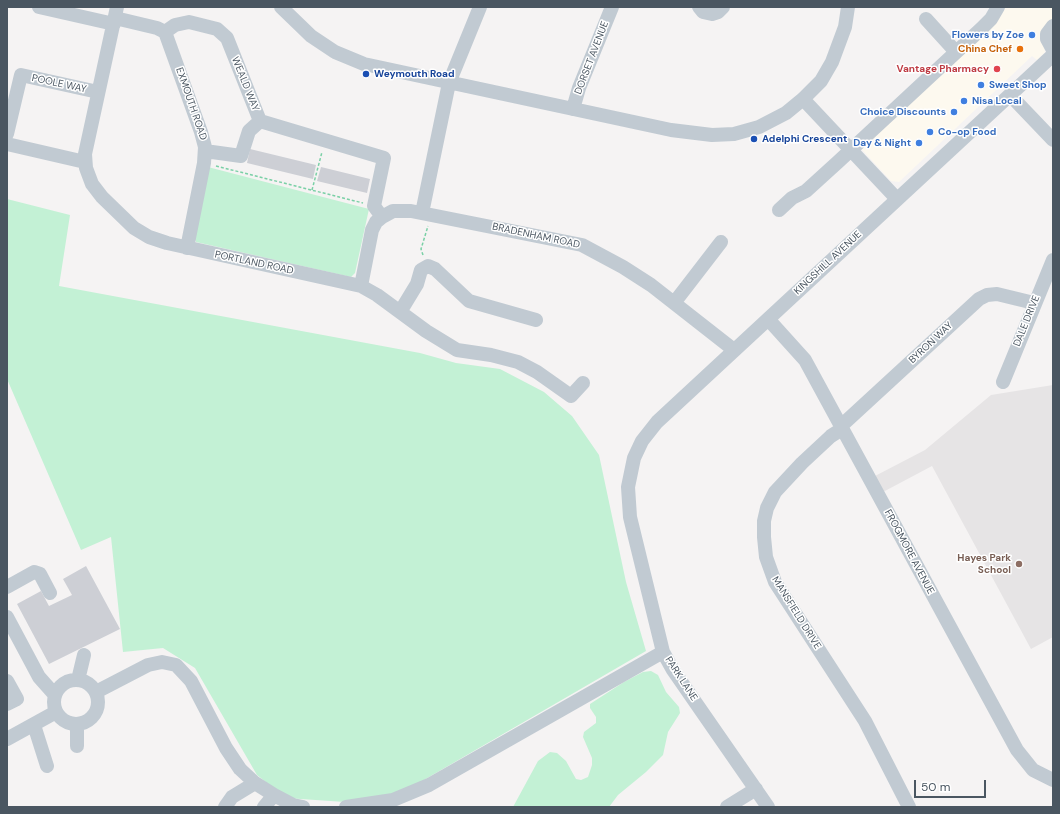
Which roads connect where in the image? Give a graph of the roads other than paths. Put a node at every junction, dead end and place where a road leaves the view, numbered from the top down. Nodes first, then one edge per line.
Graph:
1 (39, 7) edge
2 (281, 7) edge
3 (480, 7) edge
4 (612, 7) edge
5 (699, 7) edge
6 (723, 7) edge
7 (848, 7) edge
8 (998, 7) edge
9 (115, 17) edge
10 (926, 19) dead end
11 (1053, 26) edge
12 (164, 32) junction
13 (960, 49) junction
14 (1053, 50) edge
15 (1053, 55) edge
16 (449, 83) junction
17 (98, 92) junction
18 (1010, 95) junction
19 (803, 99) junction
20 (573, 109) junction
21 (260, 121) junction
22 (7, 134) edge
23 (1053, 140) edge
24 (7, 144) edge
25 (851, 149) junction
26 (205, 157) junction
27 (85, 162) junction
28 (897, 199) junction
29 (779, 210) dead end
30 (378, 211) junction
31 (427, 214) junction
32 (721, 242) dead end
33 (187, 248) junction
34 (1053, 260) edge
35 (361, 286) junction
36 (674, 303) junction
37 (1034, 303) junction
38 (400, 312) junction
39 (768, 319) junction
40 (536, 320) dead end
41 (734, 350) junction
42 (1003, 382) dead end
43 (582, 383) dead end
44 (841, 428) junction
45 (628, 487) joint
46 (7, 587) edge
47 (50, 593) dead end
48 (7, 617) edge
49 (663, 652) junction
50 (84, 655) dead end
51 (78, 680) junction
52 (7, 681) edge
53 (96, 692) junction
54 (55, 695) junction
55 (7, 704) edge
56 (56, 712) junction
57 (77, 724) junction
58 (34, 725) junction
59 (7, 739) edge
60 (77, 746) dead end
61 (47, 766) dead end
62 (1053, 780) edge
63 (255, 783) junction
64 (756, 789) junction
65 (269, 803) edge
66 (225, 807) edge
67 (302, 807) edge
68 (346, 807) edge
69 (727, 807) edge
70 (768, 807) edge
71 (909, 807) edge

1 - 9 street
2 - 16 street
3 - 16 street
4 - 20 street, DORSET AVENUE
5 - 6 street
7 - 19 street
8 - 13 street
9 - 12 street
9 - 17 street, PORTLAND ROAD
10 - 13 street
11 - 14 street
12 - 21 street, WEALD WAY
12 - 26 street, EXMOUTH ROAD
13 - 25 street
15 - 18 street, KINGSHILL AVENUE
16 - 20 street
16 - 31 street
17 - 22 street, POOLE WAY
17 - 27 street, PORTLAND ROAD
18 - 23 street
18 - 28 street, KINGSHILL AVENUE
19 - 20 street
19 - 25 street
21 - 26 street
21 - 30 street, WEALD WAY
24 - 27 street
25 - 28 street
25 - 29 street
26 - 33 street, EXMOUTH ROAD
27 - 33 street, PORTLAND ROAD
28 - 39 street, KINGSHILL AVENUE
30 - 31 street, BRADENHAM ROAD
30 - 35 street
31 - 36 street, BRADENHAM ROAD
32 - 36 street
33 - 35 street, PORTLAND ROAD
34 - 37 street, DALE DRIVE
35 - 38 street, PORTLAND ROAD
36 - 41 street, BRADENHAM ROAD
37 - 42 street, DALE DRIVE
37 - 44 street, BYRON WAY
38 - 40 street
38 - 43 street, PORTLAND ROAD
39 - 41 street, KINGSHILL AVENUE
39 - 44 street, FROGMORE AVENUE
41 - 45 street, KINGSHILL AVENUE
44 - 62 street, FROGMORE AVENUE
44 - 71 street, MANSFIELD DRIVE
45 - 49 street, PARK LANE
46 - 47 street
48 - 54 street
49 - 64 street, PARK LANE
49 - 68 street
50 - 51 street
51 - 53 street
51 - 54 street
52 - 55 street
53 - 57 street
53 - 63 street
54 - 56 street
56 - 57 street
56 - 58 street
57 - 60 street
58 - 59 street
58 - 61 street
63 - 65 street
63 - 66 street
64 - 69 street
64 - 70 street, PARK LANE
65 - 67 street

